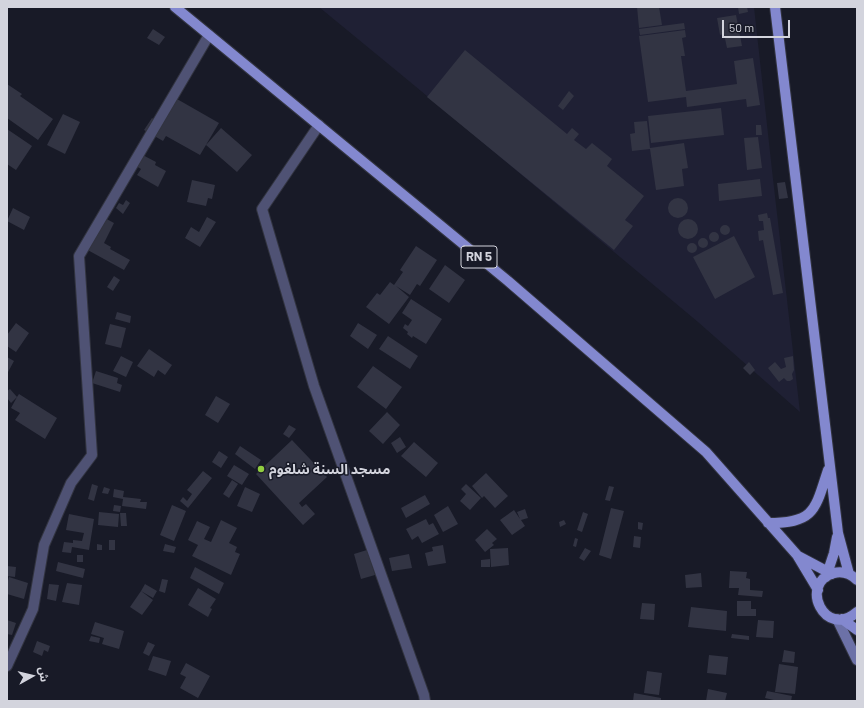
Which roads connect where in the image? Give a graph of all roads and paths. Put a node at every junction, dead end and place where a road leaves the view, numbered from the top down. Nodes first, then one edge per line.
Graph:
1 (175, 7) edge
2 (774, 7) edge
3 (209, 35) junction
4 (319, 126) junction
5 (830, 466) junction
6 (768, 523) junction
7 (838, 533) junction
8 (797, 555) junction
9 (829, 574) junction
10 (853, 577) edge
11 (818, 590) junction
12 (857, 612) edge
13 (840, 619) junction
14 (857, 630) edge
15 (857, 660) edge
16 (7, 666) edge
17 (425, 701) edge

1 - 3 main road, RN 5
2 - 5 main road
3 - 4 main road, RN 5
3 - 16 street
4 - 6 main road, RN 5
4 - 17 street
5 - 6 main road
5 - 7 main road
6 - 8 main road, RN 5
7 - 9 main road
7 - 10 main road
8 - 9 main road, RN 5
8 - 11 main road, RN 5
9 - 10 main road, RN 5
9 - 11 main road
11 - 13 main road, RN 5
12 - 13 main road
13 - 14 main road, RN 5
13 - 15 main road

